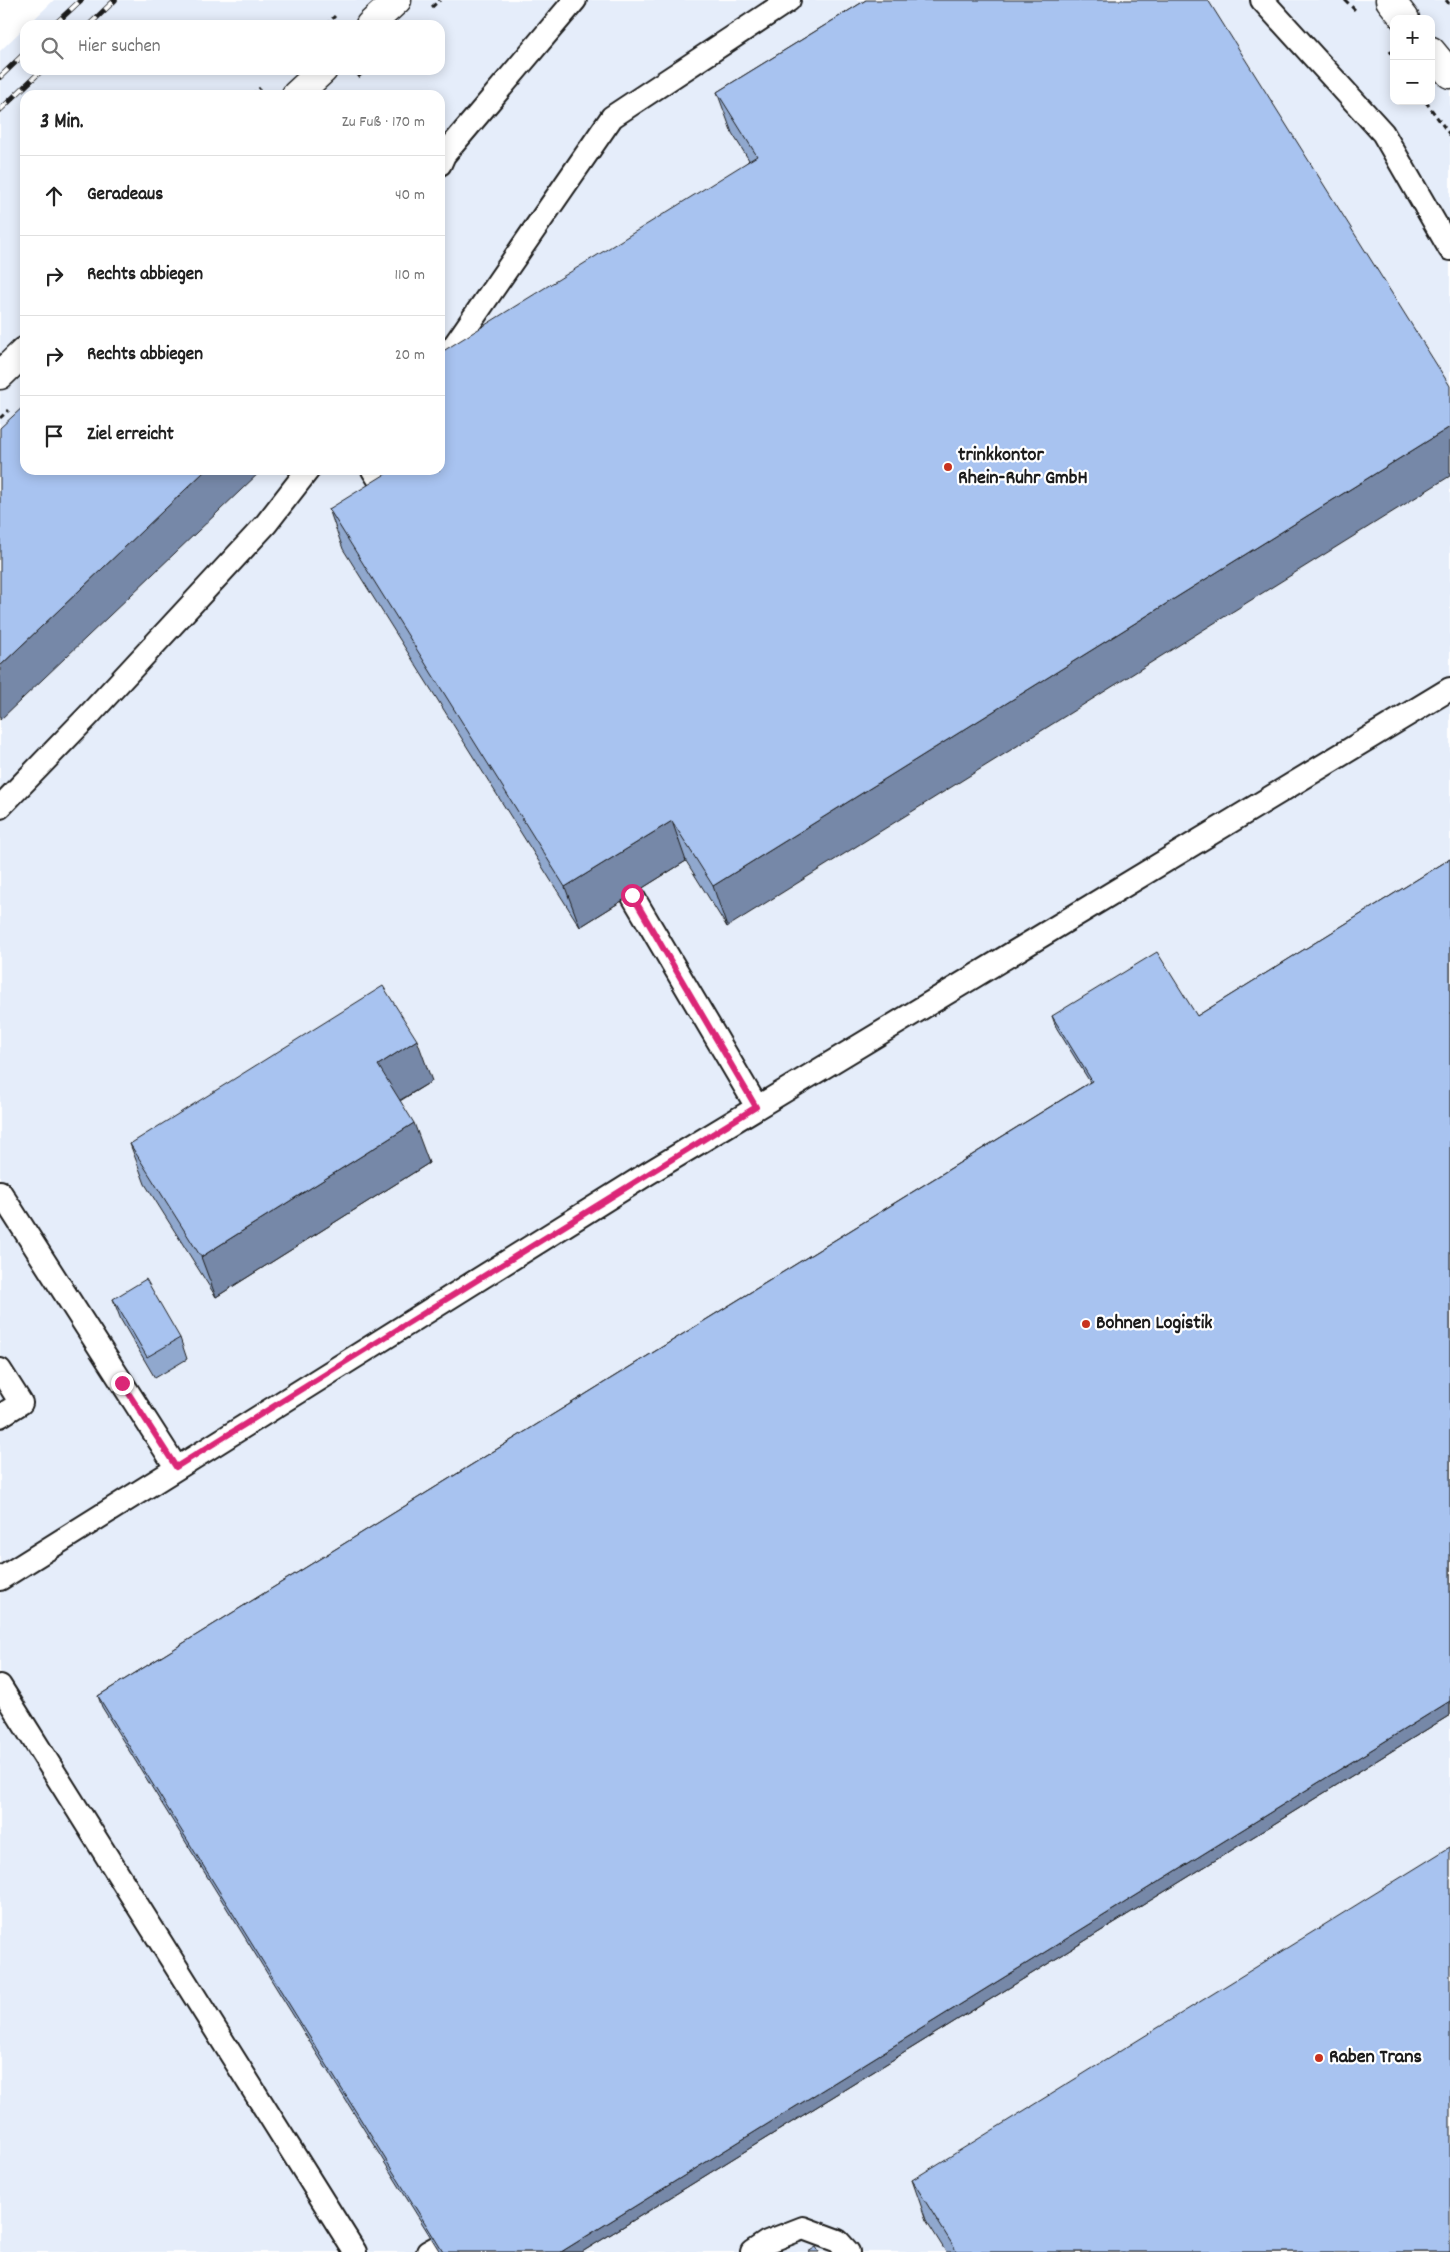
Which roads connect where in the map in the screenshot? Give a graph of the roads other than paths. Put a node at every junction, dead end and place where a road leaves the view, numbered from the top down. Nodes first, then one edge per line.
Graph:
1 (397, 0) edge
2 (575, 0) edge
3 (789, 0) edge
4 (1262, 0) edge
5 (1390, 0) edge
6 (1402, 15) edge
7 (375, 20) edge
8 (1435, 56) edge
9 (1450, 74) edge
10 (317, 75) edge
11 (301, 90) edge
12 (445, 154) edge
13 (1450, 249) edge
14 (20, 356) edge
15 (445, 359) edge
16 (0, 375) edge
17 (304, 475) edge
18 (376, 475) edge
19 (401, 514) edge
20 (1450, 689) edge
21 (0, 807) edge
22 (632, 895) dead end
23 (756, 1107) junction
24 (0, 1192) edge
25 (0, 1370) edge
26 (0, 1416) edge
27 (176, 1467) junction
28 (0, 1579) edge
29 (0, 1686) edge
30 (354, 2252) edge
31 (752, 2252) edge
32 (848, 2252) edge

1 - 7 street
2 - 12 lane
3 - 15 lane
4 - 13 lane
5 - 6 street
8 - 9 street
10 - 11 street
14 - 16 street
17 - 21 lane
18 - 19 lane
20 - 23 lane
22 - 23 lane
23 - 27 lane
24 - 27 lane
25 - 26 lane
27 - 28 lane
29 - 30 lane
31 - 32 lane

